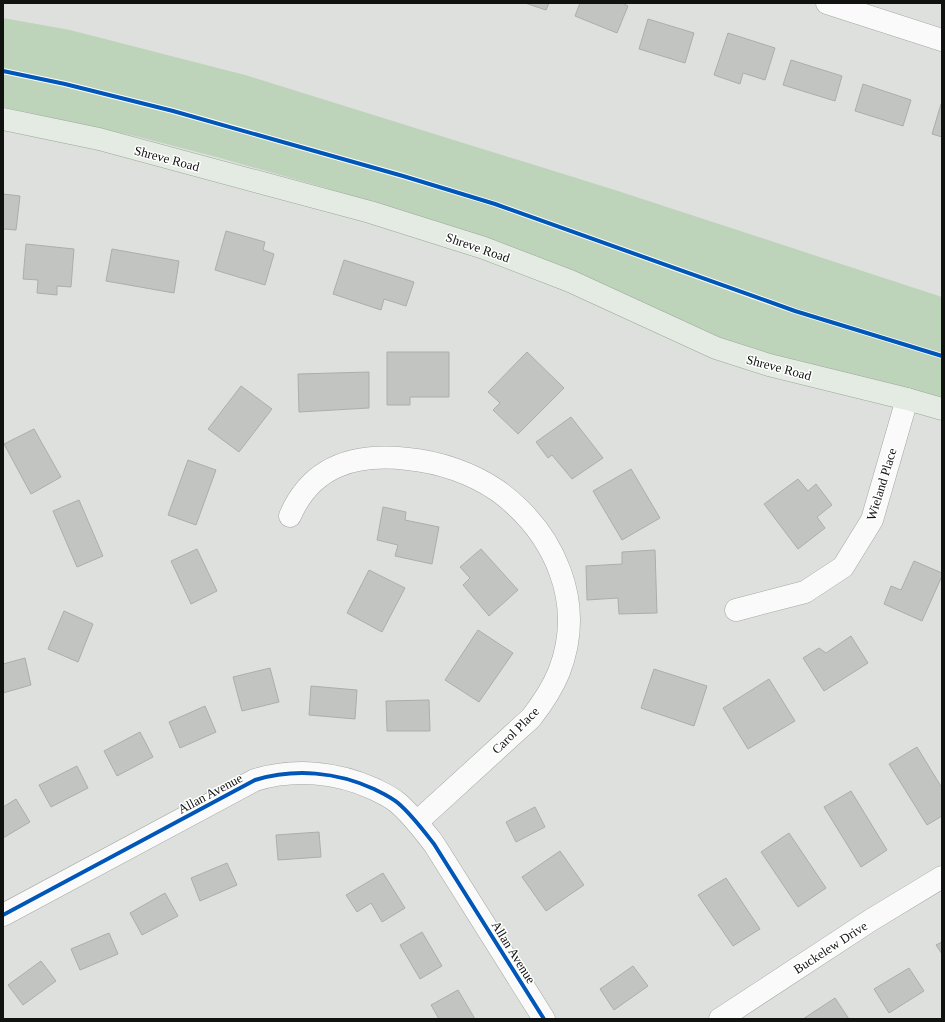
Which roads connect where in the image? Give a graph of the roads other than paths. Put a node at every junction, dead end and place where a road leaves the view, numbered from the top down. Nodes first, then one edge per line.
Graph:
1 (827, 3) edge
2 (942, 40) edge
3 (3, 119) edge
4 (907, 399) junction
5 (942, 409) edge
6 (290, 516) dead end
7 (736, 610) dead end
8 (417, 822) junction
9 (942, 877) edge
10 (3, 915) edge
11 (544, 1019) edge
12 (720, 1019) edge

1 - 2 street
3 - 4 main road, Shreve Road
4 - 5 main road, Shreve Road
4 - 7 street, Wieland Place
6 - 8 street, Carol Place
8 - 10 street, Allan Avenue
8 - 11 street, Allan Avenue
9 - 12 street, Buckelew Drive

